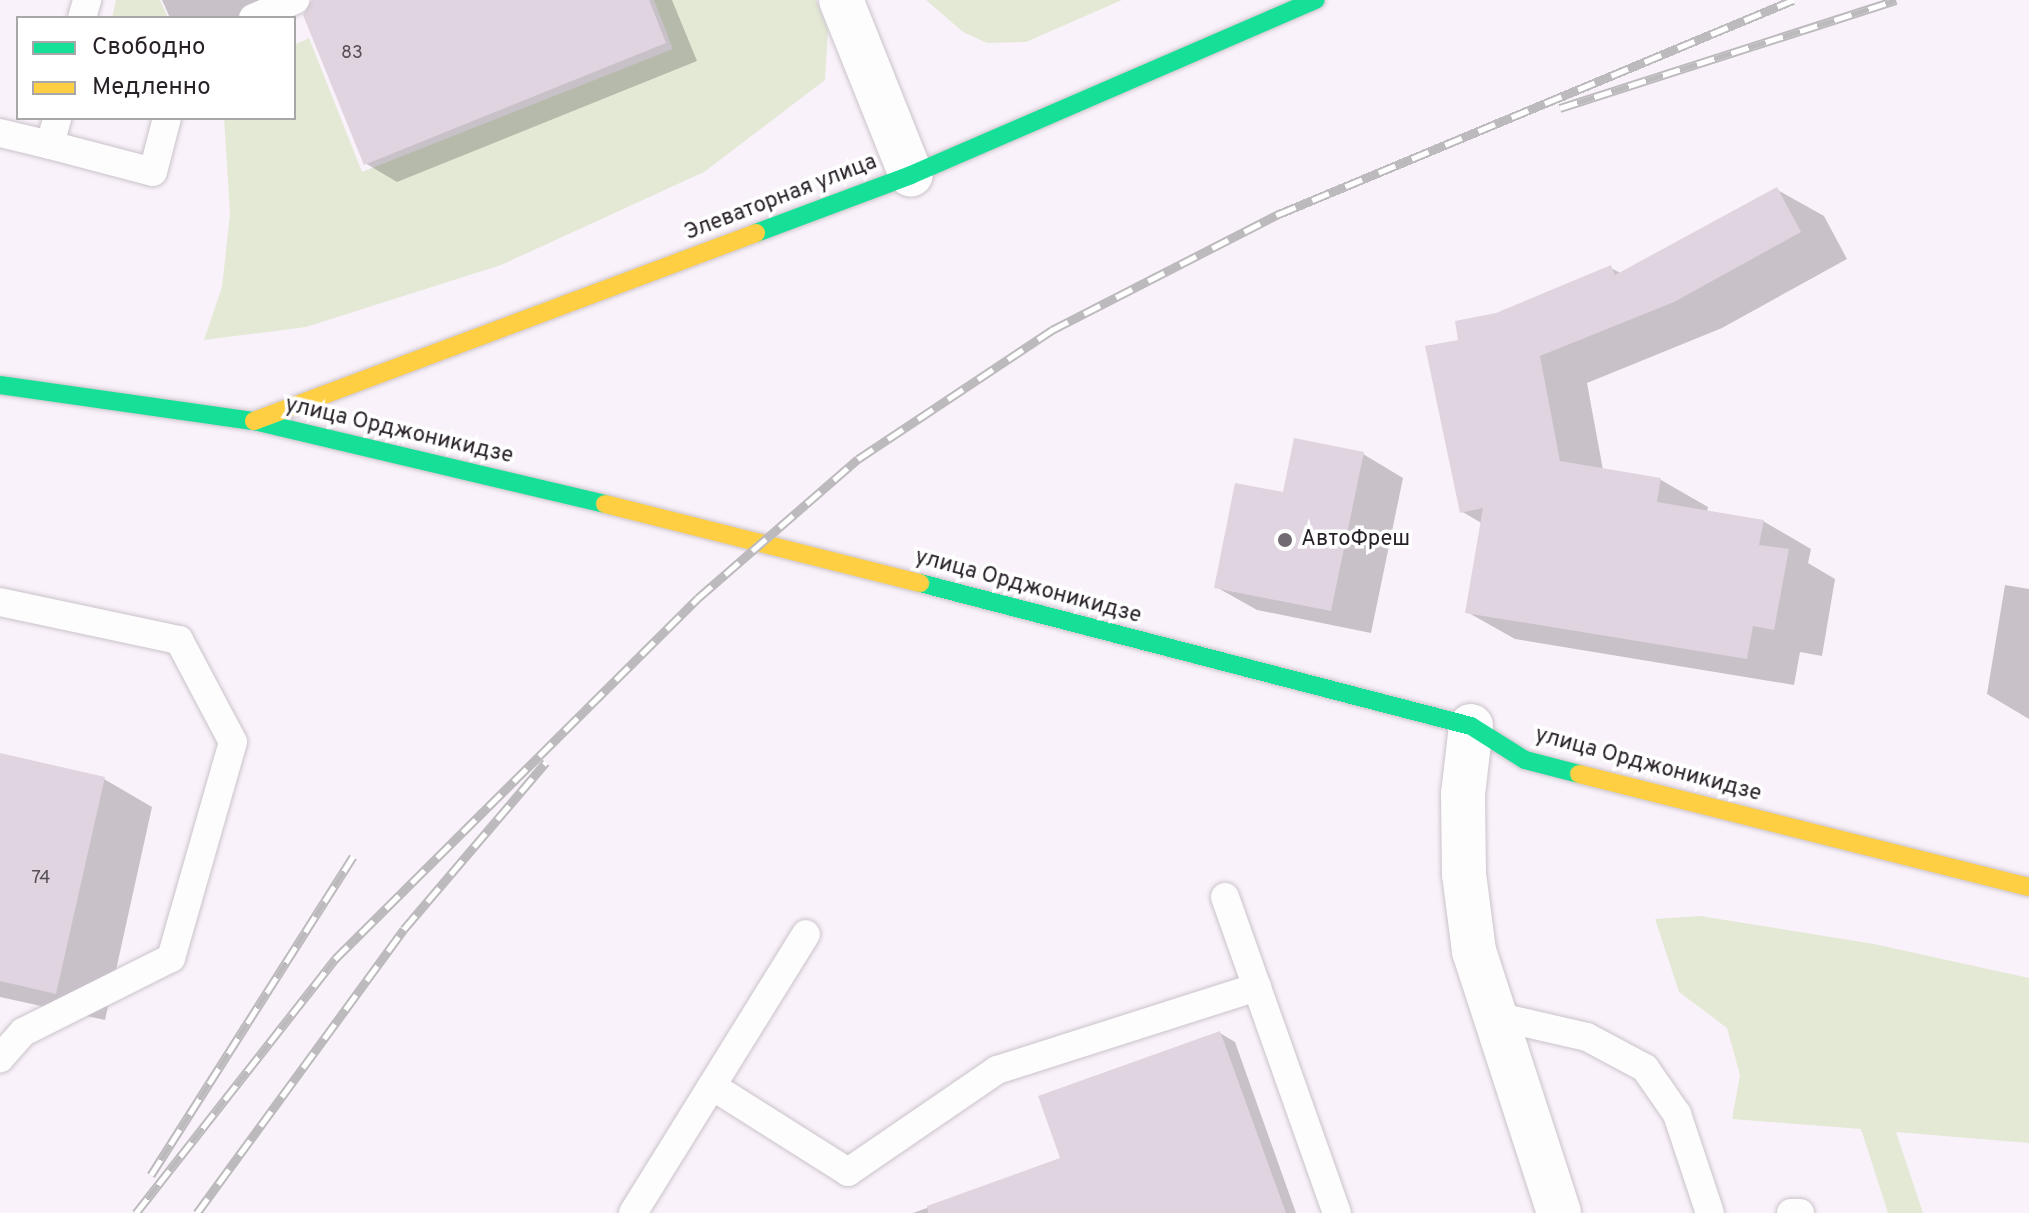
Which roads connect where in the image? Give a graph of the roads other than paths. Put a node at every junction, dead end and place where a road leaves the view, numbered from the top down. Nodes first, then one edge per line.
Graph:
1 (295, 0) edge
2 (841, 0) edge
3 (1316, 0) edge
4 (258, 16) edge
5 (166, 120) edge
6 (54, 132) edge
7 (0, 133) edge
8 (911, 175) junction
9 (0, 385) edge
10 (254, 421) junction
11 (0, 602) edge
12 (1471, 726) junction
13 (2029, 887) edge
14 (1225, 897) dead end
15 (806, 934) dead end
16 (1257, 987) junction
17 (1491, 1015) junction
18 (0, 1058) edge
19 (712, 1086) junction
20 (633, 1213) edge
21 (1337, 1213) edge
22 (1559, 1213) edge
23 (1710, 1213) edge
24 (1791, 1213) edge
25 (1800, 1213) edge

1 - 4 lane
2 - 8 street
3 - 8 main road, Элеваторная улица
5 - 6 lane
6 - 7 lane
8 - 10 main road, Элеваторная улица
9 - 10 main road, улица Орджоникидзе
10 - 12 main road, улица Орджоникидзе
11 - 18 lane
12 - 13 main road, улица Орджоникидзе
12 - 17 street
14 - 16 lane
15 - 19 lane
16 - 19 lane
16 - 21 lane
17 - 22 street
17 - 23 lane
19 - 20 lane
24 - 25 lane

